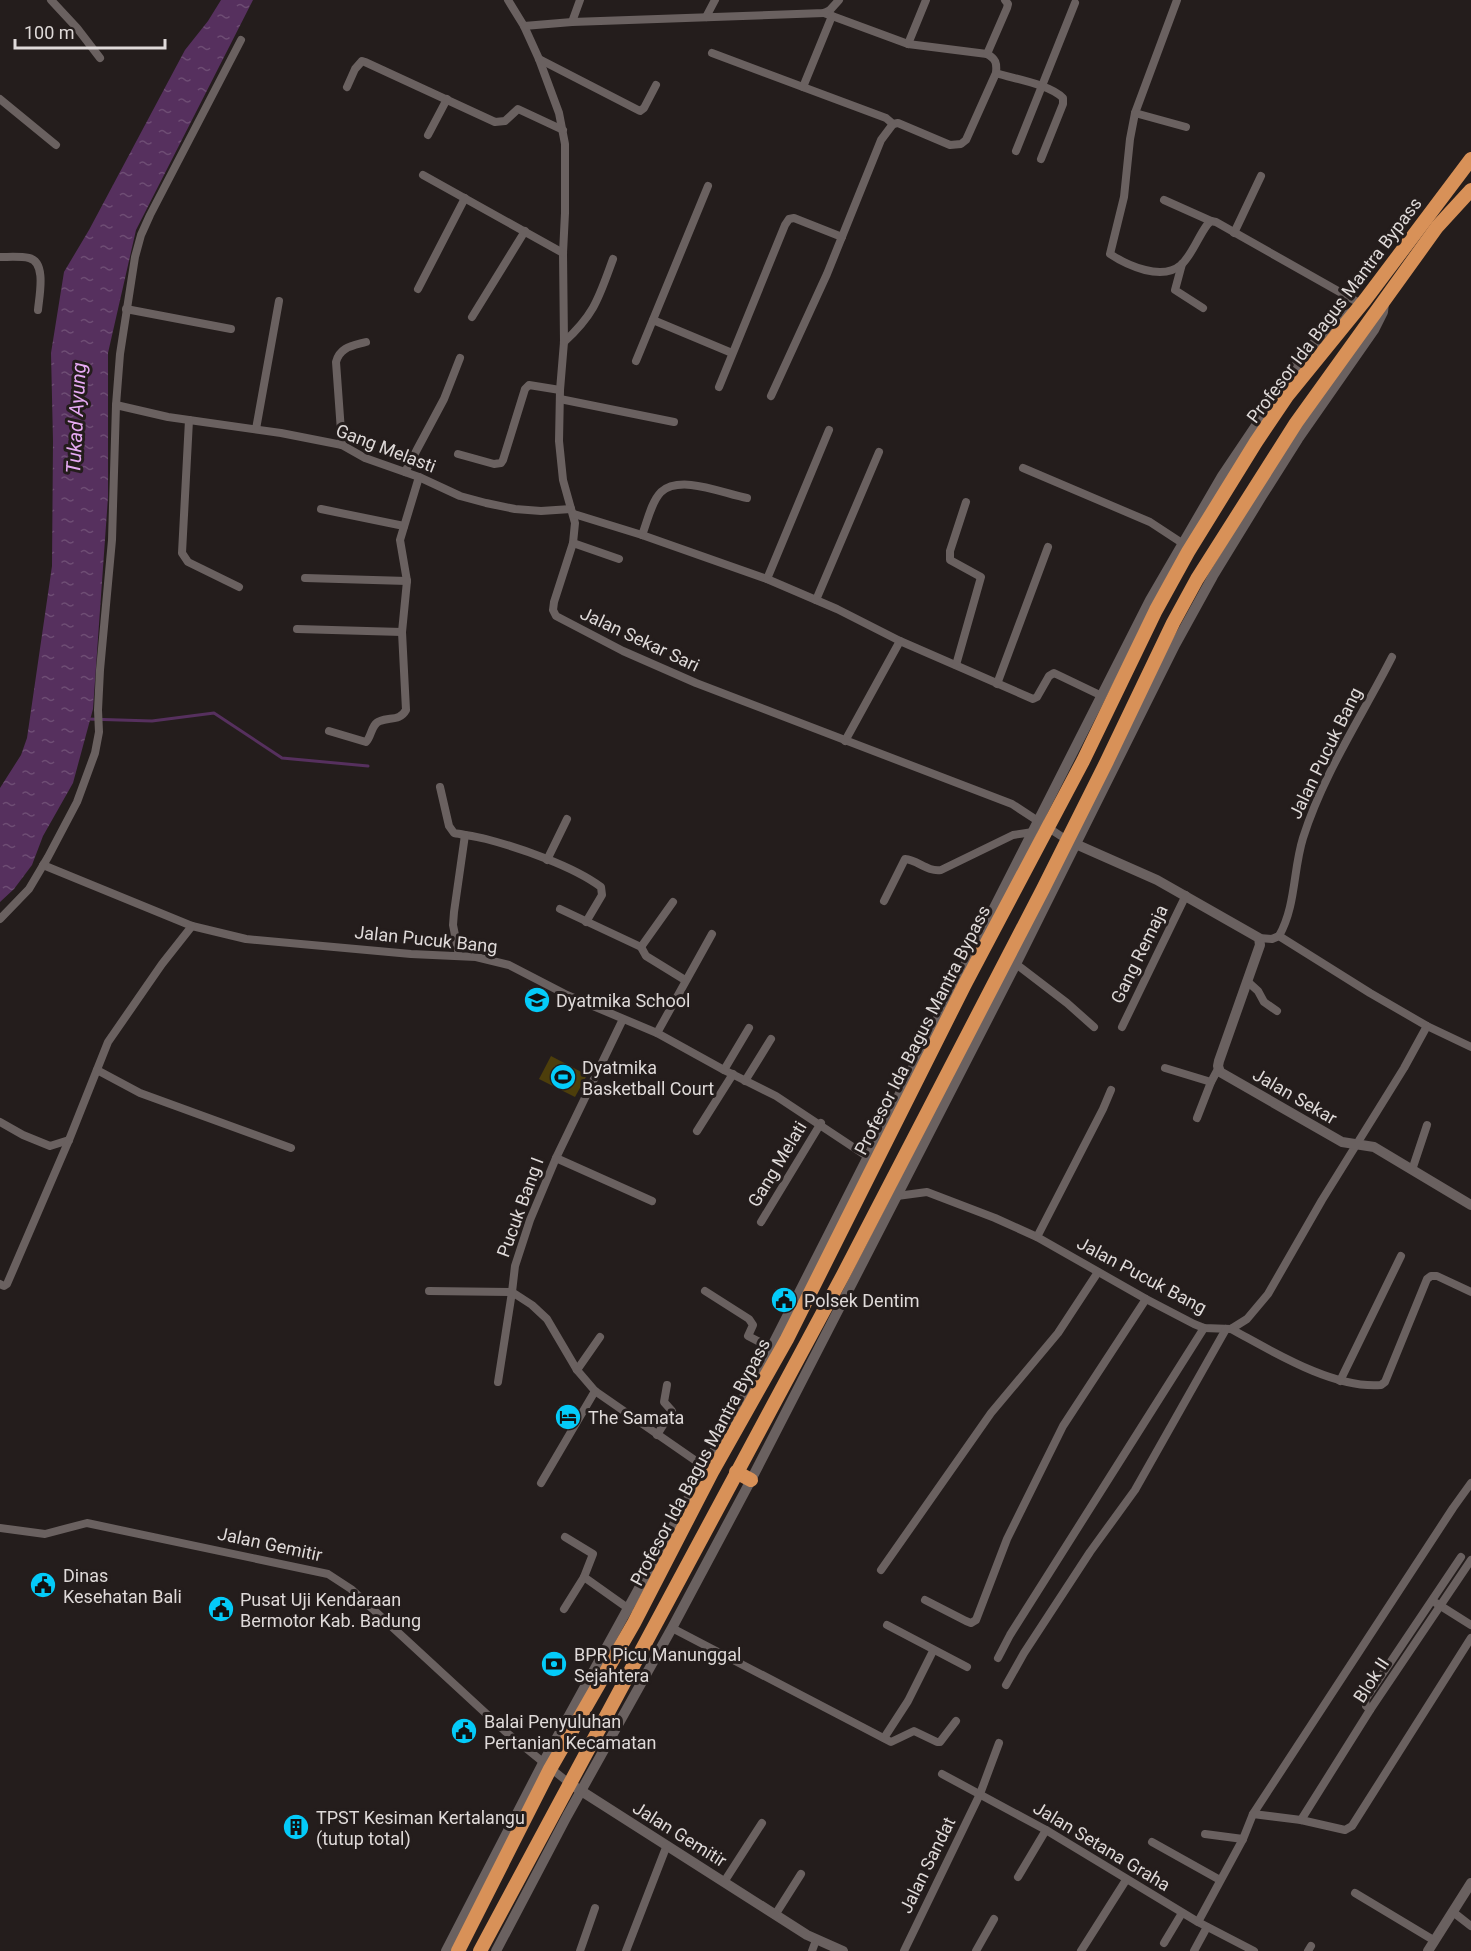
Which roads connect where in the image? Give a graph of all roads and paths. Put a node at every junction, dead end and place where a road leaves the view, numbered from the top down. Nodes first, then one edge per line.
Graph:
1 (51, 0) edge
2 (508, 0) edge
3 (580, 0) edge
4 (715, 0) edge
5 (839, 0) edge
6 (926, 0) edge
7 (1005, 0) edge
8 (1177, 0) edge
9 (1076, 3) dead end
10 (828, 14) junction
11 (706, 17) junction
12 (572, 22) junction
13 (524, 26) junction
14 (241, 40) dead end
15 (908, 44) junction
16 (712, 52) dead end
17 (987, 54) junction
18 (100, 57) dead end
19 (539, 59) junction
20 (996, 73) junction
21 (656, 85) dead end
22 (347, 87) dead end
23 (803, 87) junction
24 (1041, 87) junction
25 (0, 99) edge
26 (447, 99) junction
27 (1135, 113) junction
28 (893, 124) junction
29 (1186, 127) dead end
30 (563, 130) junction
31 (428, 135) dead end
32 (56, 145) dead end
33 (1016, 151) dead end
34 (1041, 159) dead end
35 (1471, 159) edge
36 (423, 175) dead end
37 (1261, 176) dead end
38 (708, 186) dead end
39 (1471, 190) edge
40 (465, 198) junction
41 (1164, 200) dead end
42 (1211, 221) junction
43 (525, 231) junction
44 (1234, 232) junction
45 (842, 237) junction
46 (563, 253) junction
47 (0, 257) edge
48 (613, 259) dead end
49 (1182, 264) junction
50 (418, 289) dead end
51 (1384, 300) junction
52 (279, 301) dead end
53 (1203, 308) dead end
54 (1357, 308) junction
55 (126, 309) junction
56 (38, 310) dead end
57 (472, 317) dead end
58 (653, 320) junction
59 (231, 329) dead end
60 (366, 342) dead end
61 (564, 342) junction
62 (732, 353) junction
63 (460, 358) dead end
64 (636, 361) dead end
65 (719, 387) dead end
66 (560, 390) junction
67 (771, 396) dead end
68 (560, 399) junction
69 (116, 405) junction
70 (189, 420) junction
71 (674, 422) dead end
72 (256, 429) junction
73 (829, 430) dead end
74 (342, 445) junction
75 (879, 452) dead end
76 (458, 454) dead end
77 (1023, 468) dead end
78 (405, 472) junction
79 (419, 477) junction
80 (747, 498) dead end
81 (966, 502) dead end
82 (321, 509) dead end
83 (573, 512) junction
84 (404, 526) junction
85 (642, 535) junction
86 (573, 543) junction
87 (1182, 543) junction
88 (1048, 547) dead end
89 (619, 559) dead end
90 (305, 578) dead end
91 (767, 579) junction
92 (407, 581) junction
93 (239, 586) dead end
94 (816, 600) junction
95 (297, 629) dead end
96 (402, 632) junction
97 (900, 640) junction
98 (1392, 657) dead end
99 (956, 665) junction
100 (997, 684) junction
101 (1102, 696) junction
102 (329, 730) dead end
103 (845, 741) junction
104 (440, 787) dead end
105 (567, 819) dead end
106 (1039, 827) junction
107 (465, 835) junction
108 (1072, 842) junction
109 (547, 860) junction
110 (43, 865) junction
111 (1186, 895) junction
112 (884, 901) dead end
113 (673, 902) dead end
114 (560, 909) dead end
115 (0, 919) edge
116 (586, 922) junction
117 (192, 926) junction
118 (712, 934) dead end
119 (1280, 936) junction
120 (1258, 938) junction
121 (641, 946) junction
122 (459, 955) junction
123 (1016, 964) junction
124 (685, 980) junction
125 (1247, 981) junction
126 (1277, 1011) dead end
127 (623, 1019) junction
128 (1122, 1026) dead end
129 (1427, 1026) junction
130 (748, 1028) dead end
131 (1094, 1028) dead end
132 (657, 1033) junction
133 (771, 1039) dead end
134 (1471, 1047) edge
135 (1166, 1068) dead end
136 (1218, 1069) junction
137 (97, 1070) junction
138 (728, 1072) junction
139 (745, 1081) junction
140 (950, 1082) junction
141 (1211, 1082) junction
142 (1111, 1090) dead end
143 (1197, 1118) dead end
144 (0, 1122) edge
145 (821, 1123) junction
146 (1427, 1125) dead end
147 (697, 1131) dead end
148 (69, 1140) junction
149 (1358, 1144) junction
150 (291, 1148) dead end
151 (556, 1158) junction
152 (871, 1159) junction
153 (1412, 1170) junction
154 (897, 1196) junction
155 (652, 1201) dead end
156 (1470, 1202) edge
157 (761, 1222) dead end
158 (1037, 1237) junction
159 (1401, 1256) dead end
160 (822, 1269) junction
161 (1098, 1272) junction
162 (843, 1275) junction
163 (0, 1284) edge
164 (429, 1291) dead end
165 (705, 1291) dead end
166 (512, 1292) junction
167 (1471, 1292) edge
168 (1146, 1299) junction
169 (1204, 1328) junction
170 (1228, 1329) junction
171 (600, 1337) dead end
172 (771, 1348) junction
173 (577, 1370) junction
174 (1340, 1381) junction
175 (498, 1382) dead end
176 (667, 1385) dead end
177 (596, 1391) junction
178 (657, 1435) junction
179 (708, 1470) junction
180 (736, 1472) junction
181 (751, 1480) junction
182 (541, 1483) dead end
183 (1471, 1483) edge
184 (0, 1528) edge
185 (565, 1537) dead end
186 (1461, 1557) dead end
187 (1471, 1560) edge
188 (881, 1570) dead end
189 (584, 1577) junction
190 (925, 1600) dead end
191 (1436, 1603) junction
192 (564, 1609) dead end
193 (629, 1609) junction
194 (887, 1625) dead end
195 (1471, 1625) edge
196 (672, 1628) junction
197 (1471, 1638) edge
198 (933, 1651) junction
199 (998, 1658) dead end
200 (967, 1667) dead end
201 (1006, 1685) dead end
202 (956, 1721) dead end
203 (884, 1738) junction
204 (999, 1743) dead end
205 (547, 1766) junction
206 (942, 1774) dead end
207 (575, 1787) junction
208 (980, 1794) junction
209 (1253, 1814) junction
210 (1301, 1820) junction
211 (762, 1822) dead end
212 (1046, 1830) junction
213 (1205, 1834) dead end
214 (1243, 1839) junction
215 (1152, 1842) dead end
216 (667, 1845) junction
217 (801, 1874) dead end
218 (1018, 1877) dead end
219 (1126, 1880) junction
220 (1220, 1880) junction
221 (724, 1882) junction
222 (1471, 1883) edge
223 (1355, 1893) dead end
224 (595, 1908) dead end
225 (1453, 1912) junction
226 (1182, 1913) junction
227 (775, 1915) junction
228 (994, 1919) dead end
229 (1198, 1922) junction
230 (1471, 1926) edge
231 (1207, 1927) junction
232 (816, 1940) junction
233 (1435, 1941) junction
234 (1164, 1943) dead end
235 (446, 1951) edge
236 (458, 1951) edge
237 (480, 1951) edge
238 (496, 1951) edge
239 (580, 1951) edge
240 (626, 1951) edge
241 (812, 1951) edge
242 (843, 1951) edge
243 (904, 1951) edge
244 (976, 1951) edge
245 (1081, 1951) edge
246 (1194, 1951) edge
247 (1254, 1951) edge
248 (1428, 1951) edge

1 - 18 street
2 - 13 street, Jalan Sekar Sari
3 - 12 street
4 - 11 street
5 - 10 street
6 - 15 street
7 - 17 street
8 - 27 street
9 - 24 street
10 - 11 street
10 - 15 street
10 - 23 street
11 - 12 street
12 - 13 street
13 - 19 street, Jalan Sekar Sari
14 - 55 street
15 - 17 street
16 - 23 street
17 - 20 street
19 - 21 street
19 - 30 street, Jalan Sekar Sari
20 - 24 street
20 - 28 street
22 - 26 street
23 - 28 street
24 - 33 street
24 - 34 street
25 - 32 street
26 - 30 street
26 - 31 street
27 - 29 street
27 - 49 street
28 - 45 street
30 - 46 street, Jalan Sekar Sari
35 - 54 highway, Profesor Ida Bagus Mantra Bypass
36 - 40 street
37 - 44 street
38 - 58 street
39 - 51 highway, Profesor Ida Bagus Mantra Bypass
40 - 43 street
40 - 50 street
41 - 42 street
42 - 44 street
42 - 49 street
43 - 46 street
43 - 57 street
44 - 54 street
45 - 62 street
45 - 67 street
46 - 61 street, Jalan Sekar Sari
47 - 56 street
48 - 61 street
49 - 53 street
51 - 54 highway
51 - 108 highway, Profesor Ida Bagus Mantra Bypass
52 - 72 street
54 - 87 street
54 - 106 highway, Profesor Ida Bagus Mantra Bypass
55 - 59 street
55 - 69 street
58 - 62 street
58 - 64 street
60 - 74 street
61 - 66 street, Jalan Sekar Sari
62 - 65 street
63 - 78 street
66 - 68 street, Jalan Sekar Sari
66 - 76 street
68 - 71 street
68 - 83 street, Jalan Sekar Sari
69 - 70 street, Gang Melasti
69 - 110 street
70 - 72 street, Gang Melasti
70 - 93 street
72 - 74 street, Gang Melasti
73 - 91 street
74 - 78 street, Gang Melasti
75 - 94 street
77 - 87 street
78 - 79 street, Gang Melasti
79 - 83 street, Gang Melasti
79 - 84 street
80 - 85 street
81 - 99 street
82 - 84 street
83 - 85 street
83 - 86 street, Jalan Sekar Sari
84 - 92 street
85 - 91 street
86 - 89 street
86 - 103 street, Jalan Sekar Sari
87 - 101 street
88 - 100 street
90 - 92 street
91 - 94 street
92 - 96 street
94 - 97 street
95 - 96 street
96 - 102 street
97 - 99 street
97 - 103 street
98 - 119 street, Jalan Pucuk Bang
99 - 100 street
100 - 101 street
101 - 106 street
103 - 106 street, Jalan Sekar Sari
104 - 107 street
105 - 109 street
106 - 108 street, Jalan Sekar Sari
106 - 112 street
106 - 152 highway, Profesor Ida Bagus Mantra Bypass
107 - 109 street
107 - 122 street
108 - 111 street
108 - 123 street
108 - 140 highway, Profesor Ida Bagus Mantra Bypass
109 - 116 street
110 - 115 street
110 - 117 street, Jalan Pucuk Bang
111 - 120 street
111 - 128 street, Gang Remaja
113 - 121 street
114 - 116 street
116 - 121 street
117 - 122 street, Jalan Pucuk Bang
117 - 137 street
118 - 124 street
119 - 120 street
119 - 129 street
120 - 125 street
121 - 124 street
122 - 127 street, Jalan Pucuk Bang
123 - 131 street
123 - 140 street
124 - 132 street
125 - 126 street
125 - 136 street
127 - 132 street, Jalan Pucuk Bang
127 - 151 street, Pucuk Bang I
129 - 134 street
129 - 149 street
130 - 138 street
132 - 138 street, Jalan Pucuk Bang
133 - 139 street
135 - 141 street
136 - 141 street
136 - 149 street, Jalan Sekar
137 - 148 street
137 - 150 street
138 - 139 street, Jalan Pucuk Bang
138 - 147 street
139 - 145 street, Jalan Pucuk Bang
140 - 154 street
140 - 162 highway, Profesor Ida Bagus Mantra Bypass
141 - 143 street
142 - 158 street
144 - 148 street
145 - 152 street, Jalan Pucuk Bang
145 - 157 street, Gang Melati
146 - 153 street
148 - 163 street
149 - 153 street, Jalan Sekar
149 - 170 street
151 - 155 street
151 - 166 street, Pucuk Bang I
152 - 160 highway, Profesor Ida Bagus Mantra Bypass
152 - 172 street
153 - 156 street, Jalan Sekar
154 - 158 street, Jalan Pucuk Bang
154 - 181 street
158 - 161 street, Jalan Pucuk Bang
159 - 174 street
160 - 162 highway
160 - 179 highway, Profesor Ida Bagus Mantra Bypass
161 - 168 street, Jalan Pucuk Bang
161 - 188 street
162 - 180 highway, Profesor Ida Bagus Mantra Bypass
164 - 166 street
165 - 172 street
166 - 173 street
166 - 175 street, Pucuk Bang I
167 - 174 street
168 - 169 street, Jalan Pucuk Bang
168 - 190 street
169 - 170 street, Jalan Pucuk Bang
169 - 199 street
170 - 174 street
170 - 201 street
171 - 173 street
172 - 179 street
173 - 177 street
176 - 178 street
177 - 178 street
177 - 182 street
178 - 179 street
179 - 193 street
179 - 205 highway, Profesor Ida Bagus Mantra Bypass
180 - 181 highway
180 - 207 highway, Profesor Ida Bagus Mantra Bypass
181 - 196 street
183 - 209 street
184 - 205 street, Jalan Gemitir
185 - 189 street
186 - 191 street
187 - 191 street, Blok II
189 - 192 street
189 - 193 street
191 - 195 street
191 - 210 street, Blok II
193 - 205 street
194 - 198 street
196 - 203 street
196 - 207 street
197 - 210 street
198 - 200 street
198 - 203 street
202 - 203 street
204 - 208 street, Jalan Sandat
205 - 207 street, Jalan Gemitir
205 - 235 street
205 - 236 highway, Profesor Ida Bagus Mantra Bypass
206 - 208 street, Jalan Setana Graha
207 - 216 street, Jalan Gemitir
207 - 237 highway, Profesor Ida Bagus Mantra Bypass
207 - 238 street
208 - 212 street, Jalan Setana Graha
208 - 243 street, Jalan Sandat
209 - 210 street
209 - 214 street
211 - 221 street
212 - 218 street
212 - 219 street, Jalan Setana Graha
213 - 214 street
214 - 220 street
215 - 220 street
216 - 221 street, Jalan Gemitir
216 - 240 street
217 - 227 street
219 - 226 street, Jalan Setana Graha
219 - 245 street
220 - 229 street
221 - 227 street, Jalan Gemitir
222 - 225 street
223 - 233 street
224 - 239 street
225 - 230 street
225 - 233 street
226 - 229 street, Jalan Setana Graha
226 - 234 street
227 - 232 street, Jalan Gemitir
228 - 244 street
229 - 231 street, Jalan Setana Graha
231 - 246 street
231 - 247 street
232 - 241 street
232 - 242 street, Jalan Gemitir
233 - 248 street

